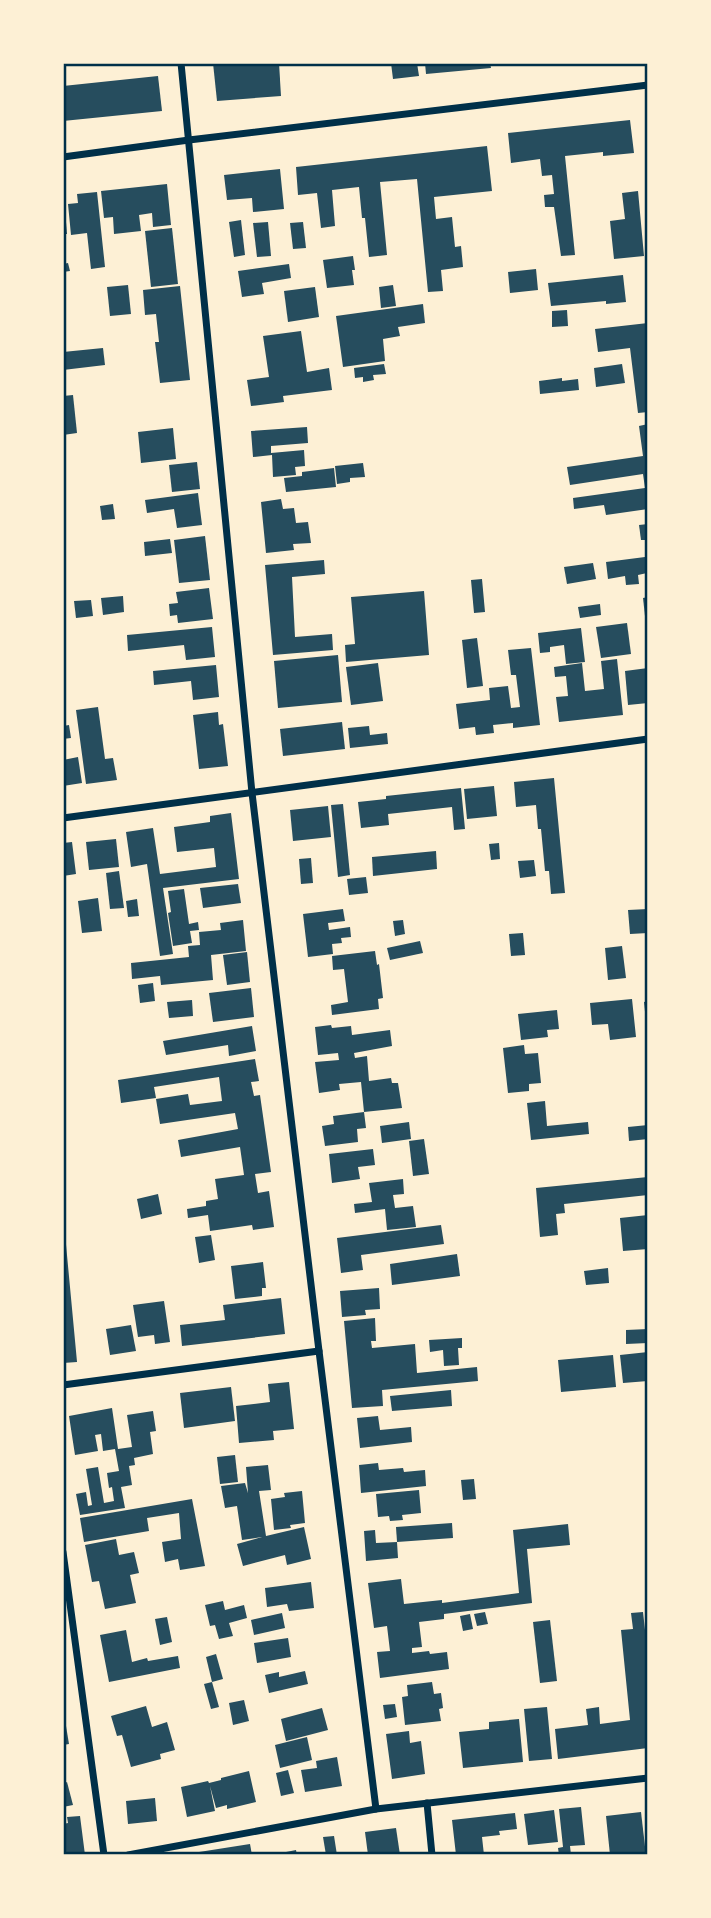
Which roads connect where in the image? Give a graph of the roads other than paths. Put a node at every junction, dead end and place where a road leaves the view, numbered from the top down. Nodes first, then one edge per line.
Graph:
1 (181, 63) edge
2 (648, 85) edge
3 (189, 140) junction
4 (63, 156) edge
5 (648, 739) edge
6 (252, 793) junction
7 (63, 818) edge
8 (319, 1351) junction
9 (63, 1385) edge
10 (63, 1552) edge
11 (648, 1779) edge
12 (426, 1803) junction
13 (376, 1809) junction
14 (104, 1855) edge
15 (128, 1855) edge
16 (432, 1855) edge

1 - 3 street
2 - 3 street
3 - 4 street
3 - 6 street
5 - 6 street
6 - 7 street
6 - 8 street
8 - 9 street
8 - 13 street
10 - 14 street
11 - 12 street
12 - 13 street
12 - 16 street
13 - 15 street

